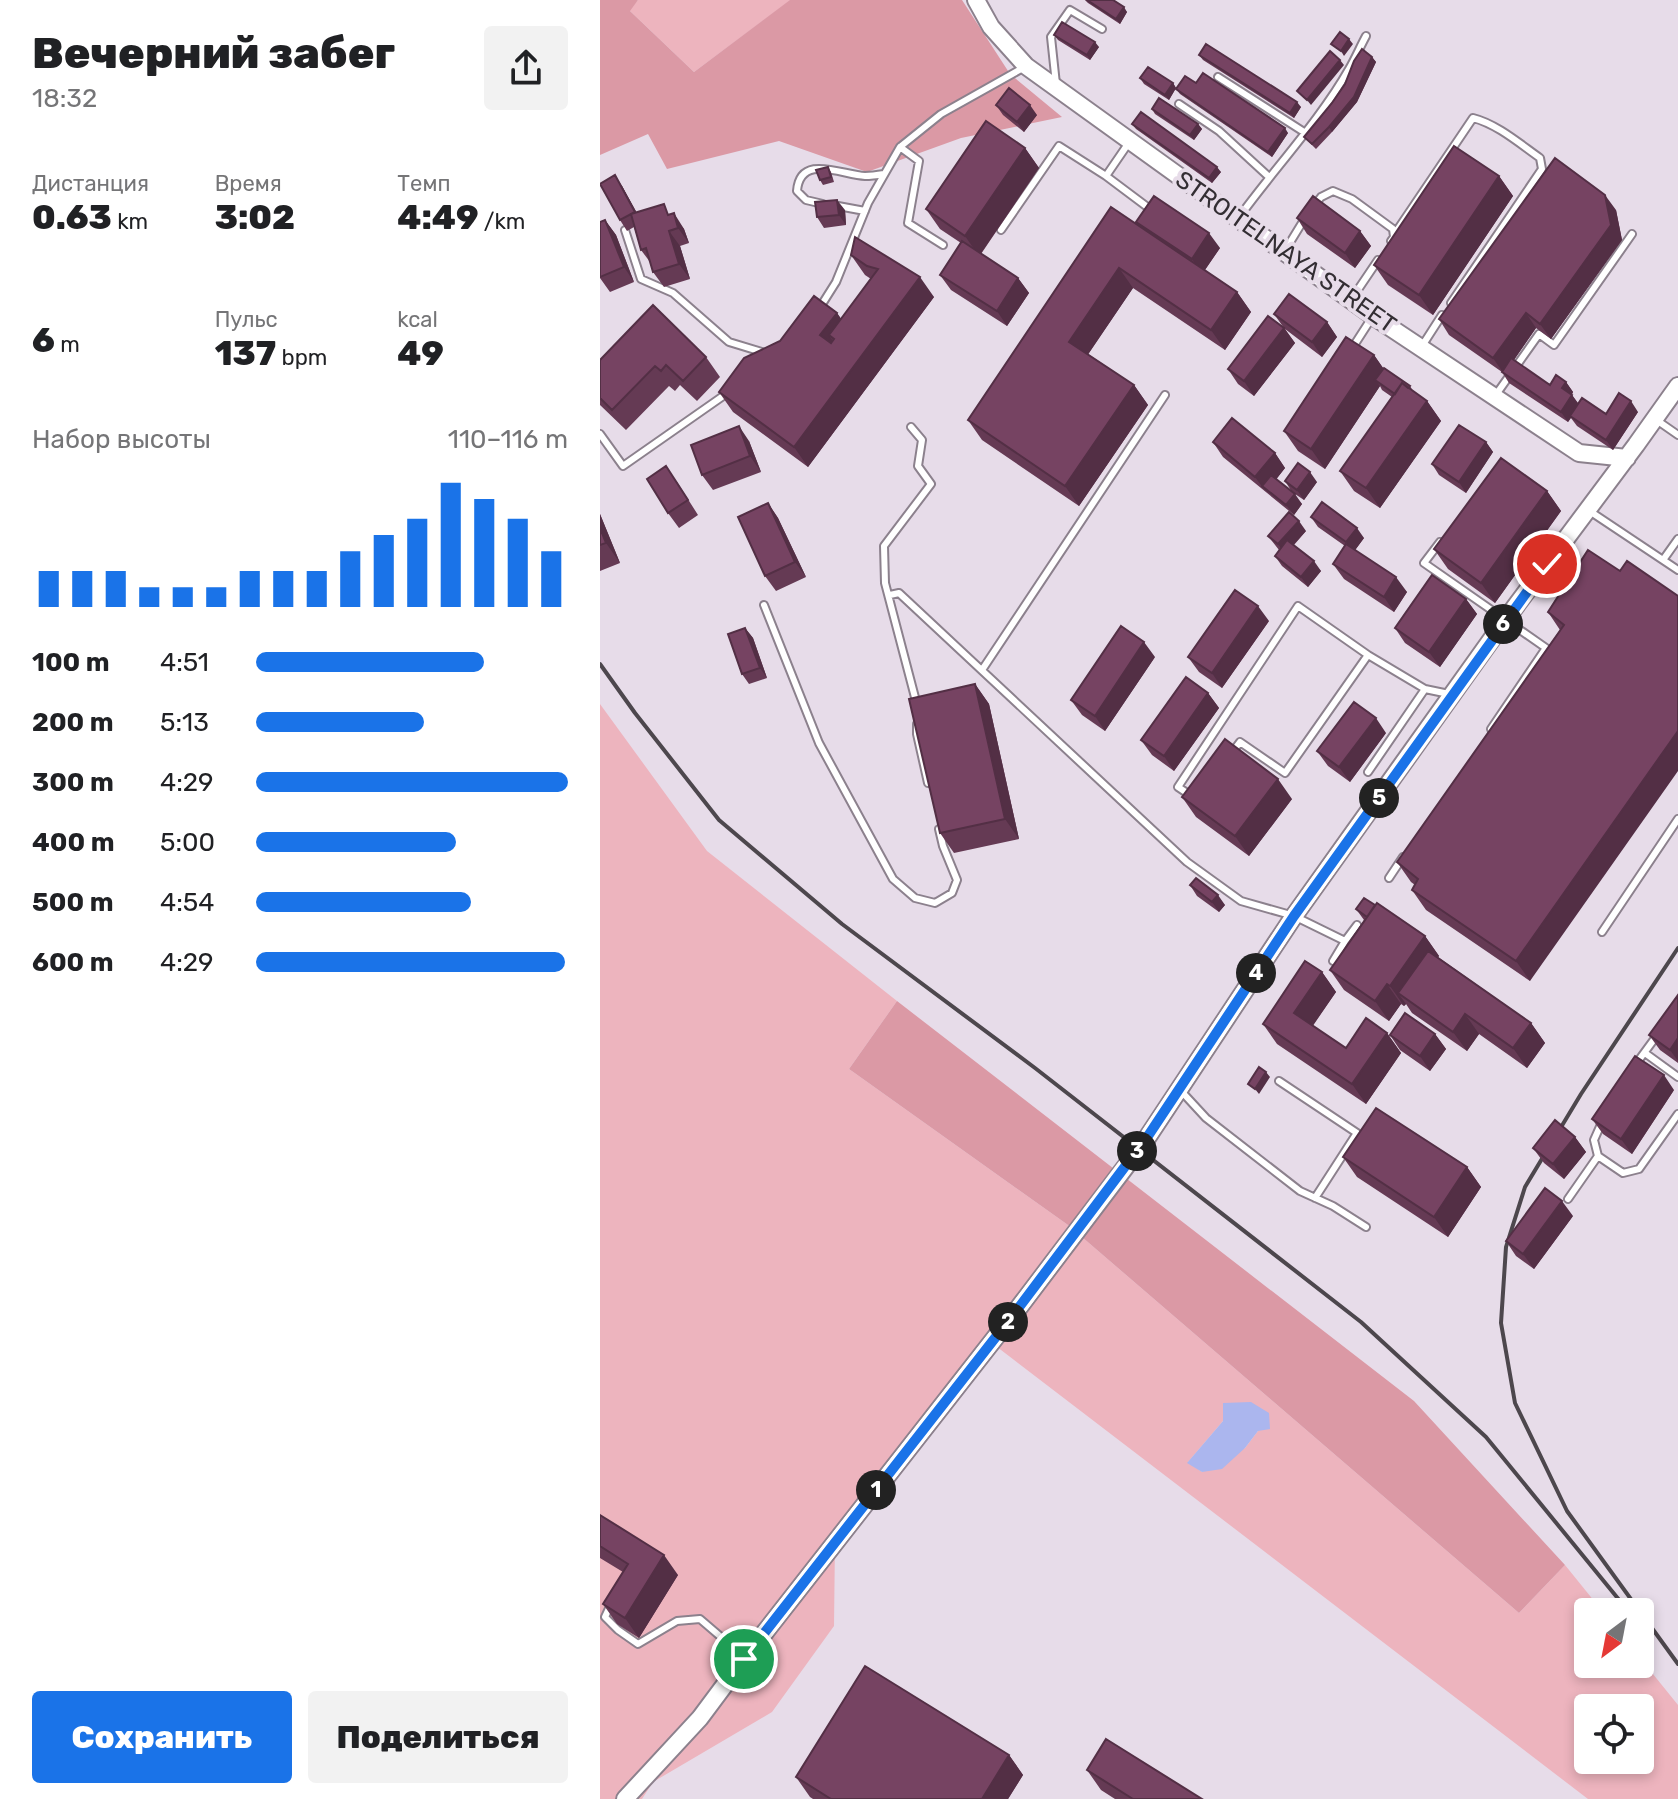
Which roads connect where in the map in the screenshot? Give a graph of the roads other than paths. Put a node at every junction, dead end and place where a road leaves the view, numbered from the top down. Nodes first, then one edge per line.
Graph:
1 (976, 0) edge
2 (1102, 29) dead end
3 (1366, 36) dead end
4 (1026, 66) junction
5 (1218, 77) dead end
6 (1056, 88) junction
7 (1179, 104) dead end
8 (1304, 132) junction
9 (1130, 141) junction
10 (900, 147) junction
11 (884, 174) junction
12 (1106, 176) junction
13 (1268, 176) junction
14 (1146, 206) edge
15 (865, 211) junction
16 (1238, 219) junction
17 (625, 230) dead end
18 (1001, 230) dead end
19 (1632, 234) dead end
20 (1394, 237) junction
21 (943, 245) dead end
22 (1286, 249) dead end
23 (1353, 297) dead end
24 (816, 314) edge
25 (1373, 316) junction
26 (776, 346) edge
27 (1422, 346) dead end
28 (765, 353) junction
29 (1348, 355) edge
30 (756, 363) edge
31 (1678, 386) edge
32 (727, 393) edge
33 (1165, 395) dead end
34 (1495, 396) junction
35 (1655, 419) junction
36 (911, 427) dead end
37 (1677, 432) edge
38 (600, 434) edge
39 (1627, 458) junction
40 (1588, 510) junction
41 (1678, 539) edge
42 (1441, 540) edge
43 (1663, 560) junction
44 (1678, 570) edge
45 (890, 595) junction
46 (764, 605) dead end
47 (1506, 619) junction
48 (1368, 655) junction
49 (982, 670) junction
50 (1425, 689) junction
51 (1453, 695) junction
52 (1485, 737) edge
53 (1224, 765) edge
54 (1368, 772) dead end
55 (930, 790) edge
56 (1198, 801) edge
57 (937, 818) edge
58 (1678, 819) edge
59 (1407, 852) edge
60 (1389, 878) dead end
61 (1294, 916) junction
62 (1357, 925) edge
63 (1602, 932) dead end
64 (1345, 941) junction
65 (1333, 961) edge
66 (1663, 1027) edge
67 (1645, 1053) junction
68 (1636, 1065) edge
69 (1678, 1077) edge
70 (1279, 1081) dead end
71 (1180, 1089) junction
72 (1678, 1114) edge
73 (1605, 1115) edge
74 (1598, 1156) junction
75 (1315, 1198) junction
76 (1568, 1199) dead end
77 (1366, 1227) dead end
78 (615, 1596) edge
79 (737, 1667) junction
80 (625, 1799) edge

1 - 4 street, STROITELNAYA STREET
2 - 6 lane
3 - 8 lane
4 - 6 street, STROITELNAYA STREET
4 - 10 lane
5 - 8 lane
6 - 9 street, STROITELNAYA STREET
7 - 13 lane
8 - 13 lane
9 - 12 lane
9 - 16 street, STROITELNAYA STREET
10 - 11 lane
10 - 21 lane
11 - 15 lane
11 - 15 lane
12 - 14 lane
12 - 18 lane
13 - 16 lane
15 - 24 lane
16 - 25 street, STROITELNAYA STREET
17 - 28 lane
19 - 34 lane
20 - 22 lane
20 - 23 lane
20 - 27 lane
25 - 29 lane
25 - 34 street, STROITELNAYA STREET
26 - 28 lane
28 - 30 lane
31 - 35 street
32 - 38 lane
33 - 49 lane
34 - 39 street, STROITELNAYA STREET
35 - 37 lane
35 - 39 street
36 - 45 lane
39 - 40 street
40 - 43 lane
40 - 47 street
41 - 43 lane
42 - 47 lane
43 - 44 lane
45 - 49 lane
45 - 55 lane
46 - 57 lane
47 - 51 street
47 - 52 lane
48 - 50 lane
48 - 53 lane
48 - 56 lane
49 - 61 lane
50 - 51 lane
50 - 54 lane
51 - 61 street
58 - 63 lane
59 - 60 lane
61 - 64 lane
61 - 71 street
62 - 64 lane
64 - 65 lane
66 - 67 lane
67 - 68 lane
67 - 69 lane
70 - 75 lane
71 - 75 lane
71 - 79 street, bridge
72 - 74 lane
73 - 74 lane
74 - 76 lane
75 - 77 lane
78 - 79 lane
79 - 80 street

